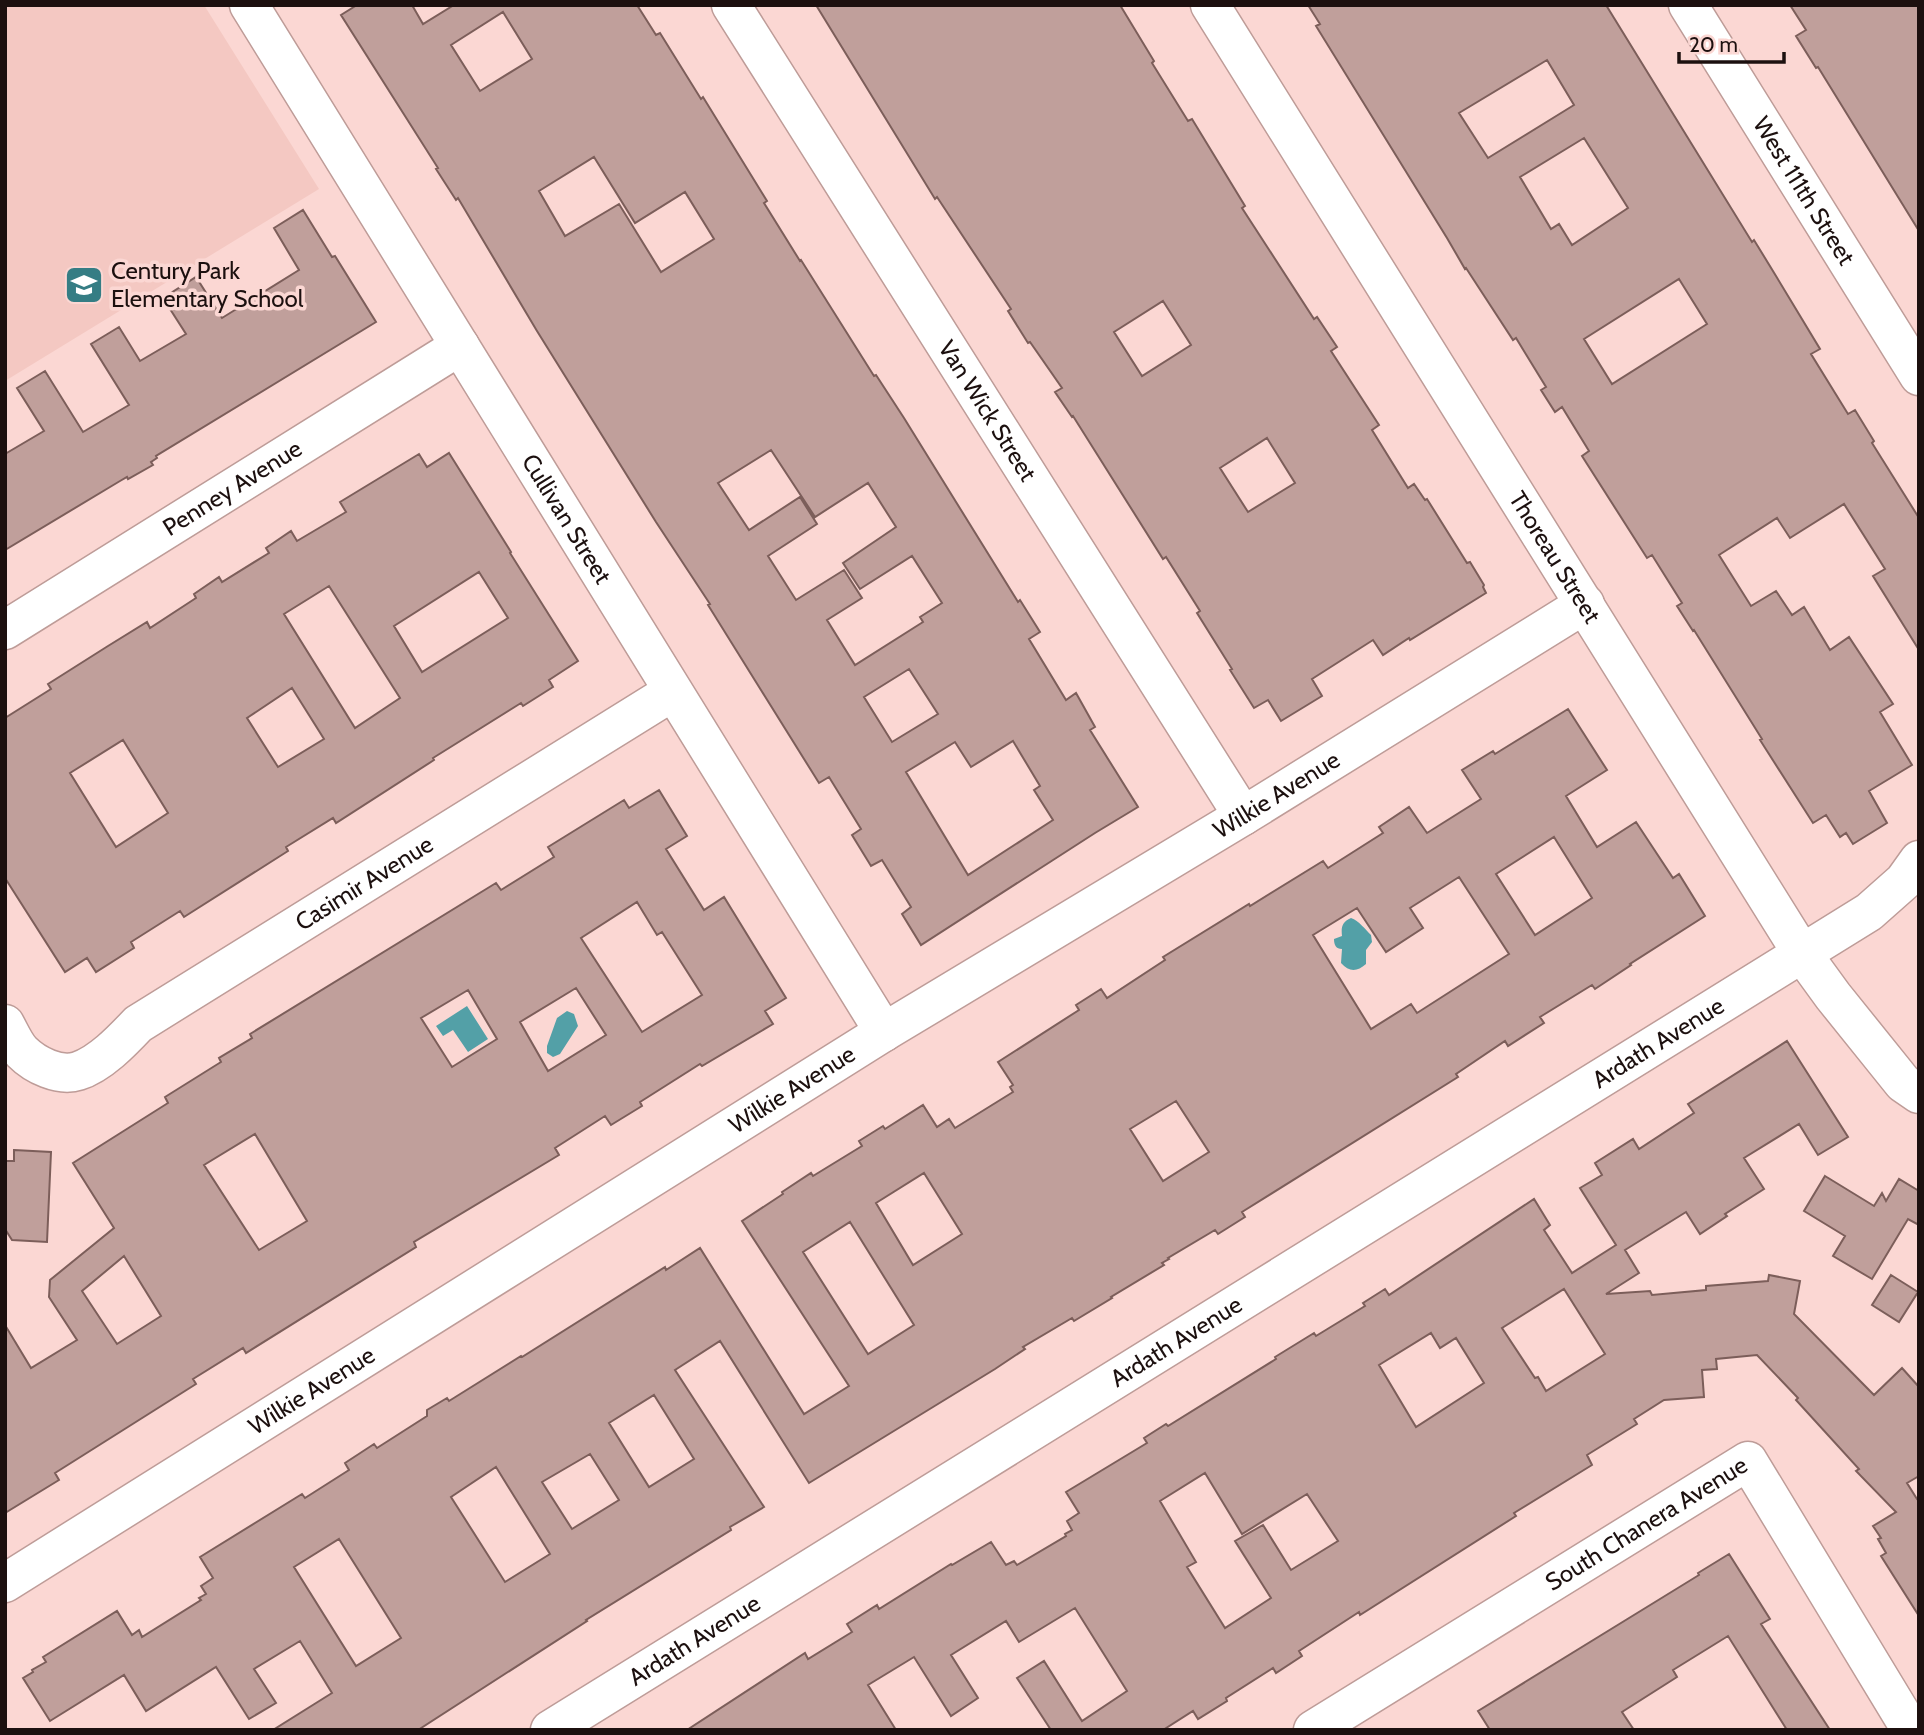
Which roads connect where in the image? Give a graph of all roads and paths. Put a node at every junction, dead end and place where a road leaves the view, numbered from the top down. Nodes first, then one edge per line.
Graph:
1 (249, 5) edge
2 (731, 5) edge
3 (1210, 5) edge
4 (1688, 5) edge
5 (460, 346) junction
6 (1919, 376) edge
7 (1586, 604) junction
8 (5, 630) edge
9 (672, 692) junction
10 (1243, 816) junction
11 (1919, 860) edge
12 (1801, 952) junction
13 (5, 1024) edge
14 (884, 1032) junction
15 (1919, 1094) edge
16 (5, 1583) edge
17 (550, 1730) edge
18 (1312, 1730) edge
19 (1911, 1730) edge

1 - 5 street, Cullivan Street
2 - 10 street, Van Wick Street
3 - 7 street, Thoreau Street
4 - 6 street, West 111th Street
5 - 8 street, Penney Avenue
5 - 9 street, Cullivan Street
7 - 10 street, Wilkie Avenue
7 - 12 street, Thoreau Street
9 - 13 street, Casimir Avenue
9 - 14 street, Cullivan Street
10 - 14 street, Wilkie Avenue
11 - 12 street
12 - 15 street, Thoreau Street
12 - 17 street, Ardath Avenue
14 - 16 street, Wilkie Avenue
18 - 19 street, South Chanera Avenue

